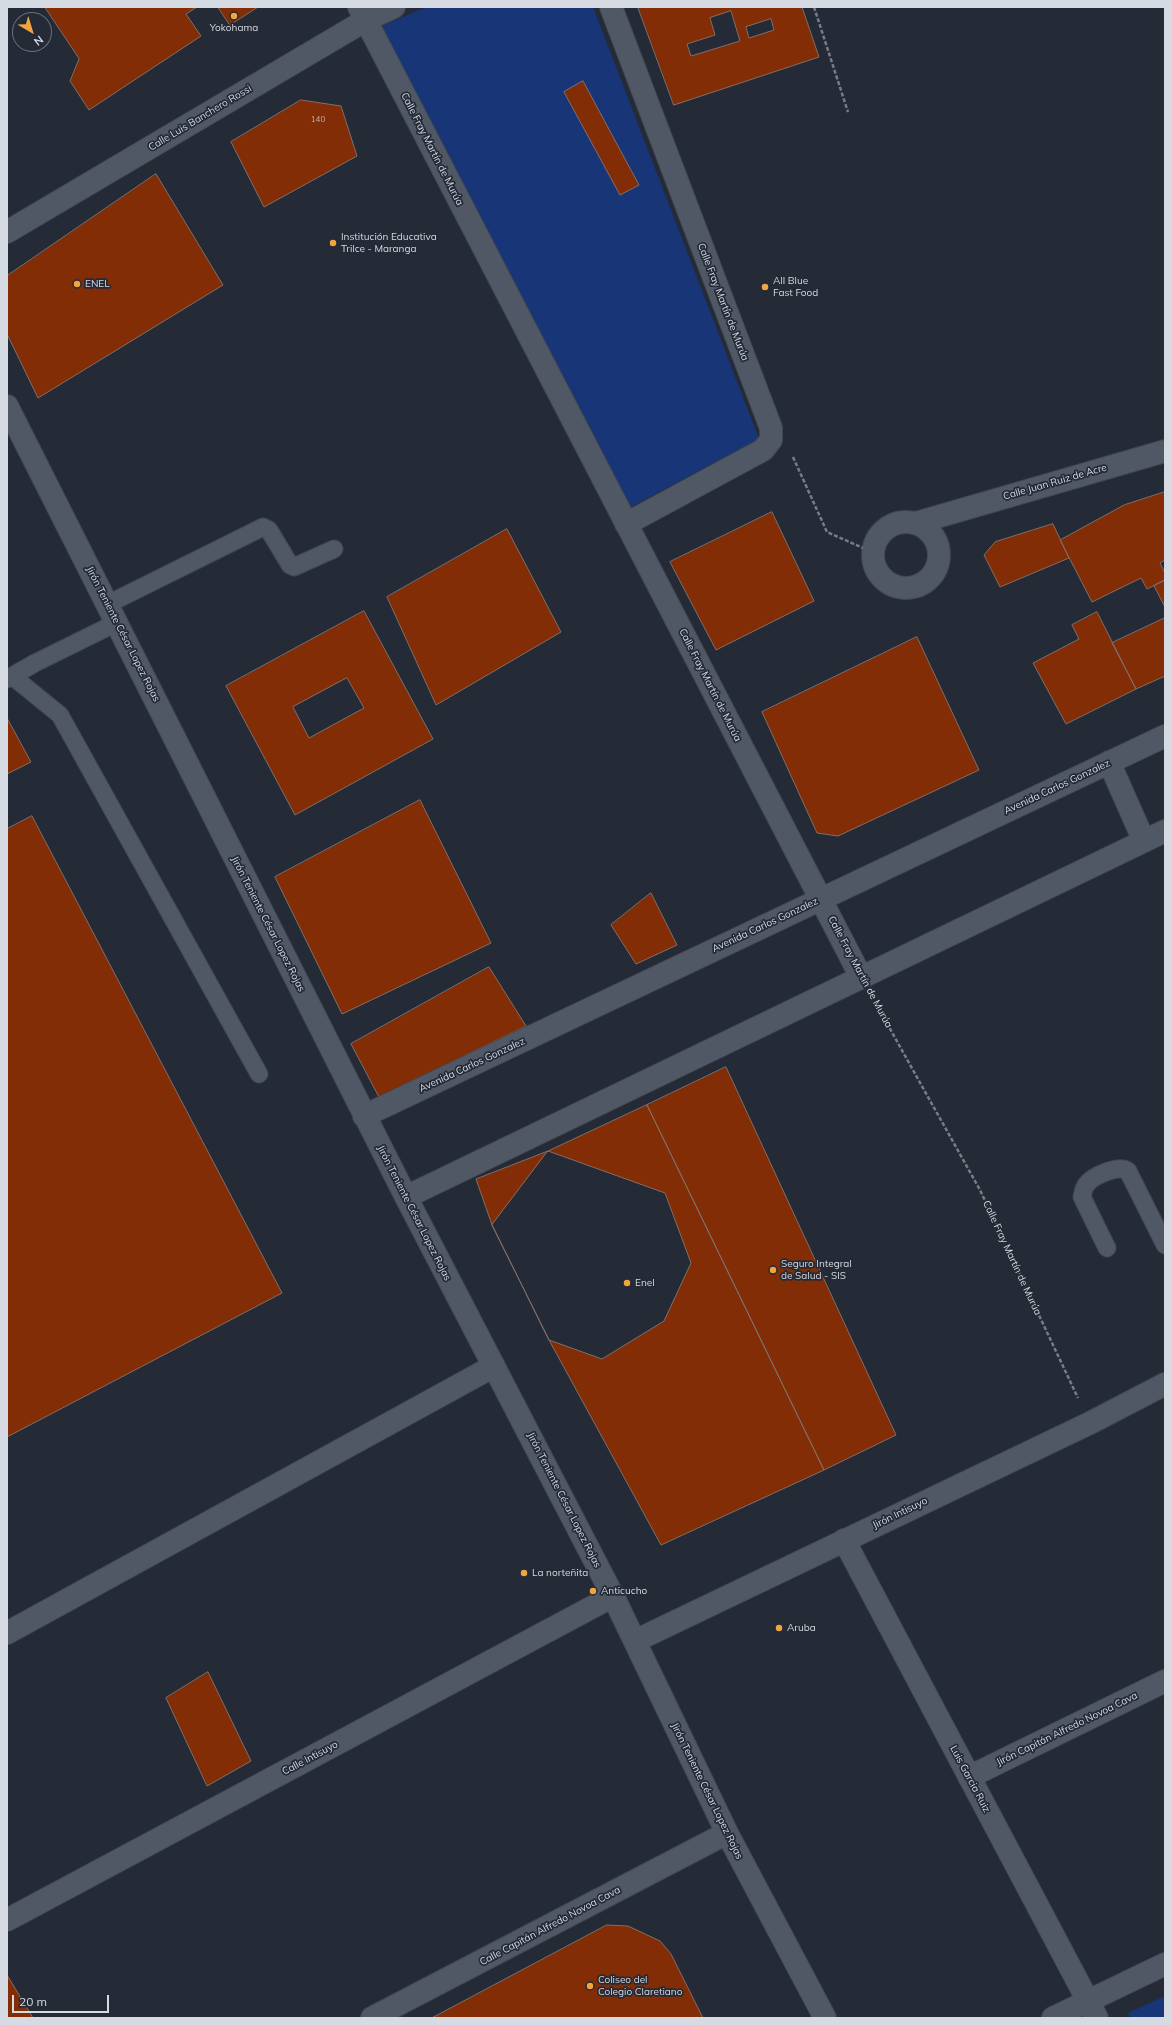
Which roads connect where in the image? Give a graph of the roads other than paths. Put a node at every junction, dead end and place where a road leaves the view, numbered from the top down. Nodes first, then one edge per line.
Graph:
1 (394, 7) edge
2 (611, 7) edge
3 (362, 13) edge
4 (7, 232) edge
5 (7, 406) edge
6 (1165, 451) edge
7 (946, 514) junction
8 (916, 523) junction
9 (626, 524) junction
10 (937, 544) junction
11 (334, 549) dead end
12 (108, 604) junction
13 (118, 622) junction
14 (10, 678) edge
15 (1165, 736) edge
16 (1109, 762) junction
17 (1165, 831) edge
18 (1144, 841) junction
19 (821, 899) junction
20 (861, 977) junction
21 (259, 1074) dead end
22 (364, 1116) junction
23 (406, 1197) junction
24 (1165, 1245) edge
25 (1107, 1248) dead end
26 (494, 1366) junction
27 (1165, 1384) edge
28 (844, 1540) junction
29 (613, 1596) junction
30 (7, 1633) edge
31 (635, 1641) junction
32 (1165, 1681) edge
33 (969, 1777) junction
34 (727, 1833) junction
35 (7, 1920) edge
36 (1165, 1964) edge
37 (1092, 2010) edge
38 (372, 2018) edge
39 (825, 2018) edge
40 (1053, 2018) edge

1 - 3 street, Calle Luis Banchero Rossi
2 - 9 street, Calle Fray Martín de Murúa
3 - 4 street, Calle Luis Banchero Rossi
3 - 9 street, Calle Fray Martín de Murúa
5 - 12 street, Jirón Teniente César Lopez Rojas
6 - 7 street, Calle Juan Ruiz de Acre
7 - 8 street, Calle Juan Ruiz de Acre
7 - 10 street
8 - 10 street
8 - 10 street
9 - 19 street, Calle Fray Martín de Murúa
11 - 12 lane
12 - 13 street, Jirón Teniente César Lopez Rojas
13 - 14 lane
13 - 22 street, Jirón Teniente César Lopez Rojas
14 - 21 lane
15 - 16 street, Avenida Carlos Gonzalez
16 - 18 street
16 - 19 street, Avenida Carlos Gonzalez
17 - 18 street
18 - 20 street
19 - 20 street, Calle Fray Martín de Murúa
19 - 22 street, Avenida Carlos Gonzalez
20 - 23 street
22 - 23 street, Jirón Teniente César Lopez Rojas
23 - 26 street, Jirón Teniente César Lopez Rojas
24 - 25 lane
26 - 29 street, Jirón Teniente César Lopez Rojas
26 - 30 street
27 - 28 street, Jirón Intisuyo
28 - 31 street, Jirón Intisuyo
28 - 33 street, Luis Garcia Ruiz
29 - 31 street, Jirón Teniente César Lopez Rojas
29 - 35 street, Calle Intisuyo
31 - 34 street, Jirón Teniente César Lopez Rojas
32 - 33 street, Jirón Capitán Alfredo Novoa Cava
33 - 37 street, Luis Garcia Ruiz
34 - 38 street, Calle Capitán Alfredo Novoa Cava
34 - 39 street, Jirón Teniente César Lopez Rojas
36 - 37 street
37 - 40 street

